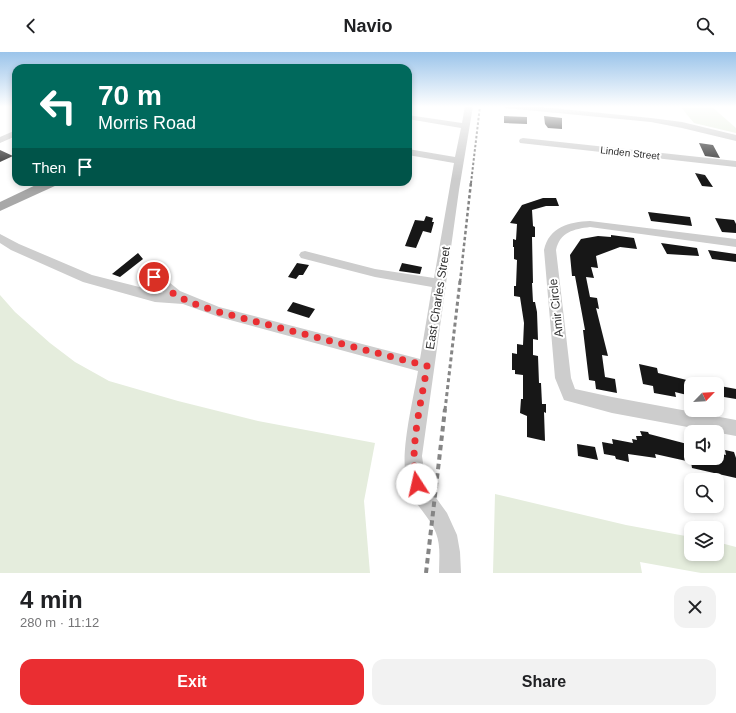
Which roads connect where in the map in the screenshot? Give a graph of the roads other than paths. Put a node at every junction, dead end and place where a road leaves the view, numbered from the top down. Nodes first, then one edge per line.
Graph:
1 (465, 130) edge
2 (704, 130) edge
3 (12, 134) edge
4 (2, 138) edge
5 (736, 138) edge
6 (523, 141) dead end
7 (412, 153) edge
8 (460, 161) junction
9 (736, 164) edge
10 (44, 186) edge
11 (0, 207) edge
12 (0, 238) edge
13 (736, 243) edge
14 (305, 255) dead end
15 (154, 277) dead end
16 (440, 284) junction
17 (184, 300) junction
18 (427, 366) junction
19 (736, 428) edge
20 (450, 573) edge

1 - 8 street, East Charles Street
2 - 5 street
3 - 4 street
6 - 9 street, Linden Street
7 - 8 street
8 - 16 street, East Charles Street
10 - 11 main road
12 - 17 street
13 - 19 street, Amir Circle
14 - 16 street
15 - 17 street
16 - 18 street, East Charles Street
17 - 18 street
18 - 20 street, East Charles Street

